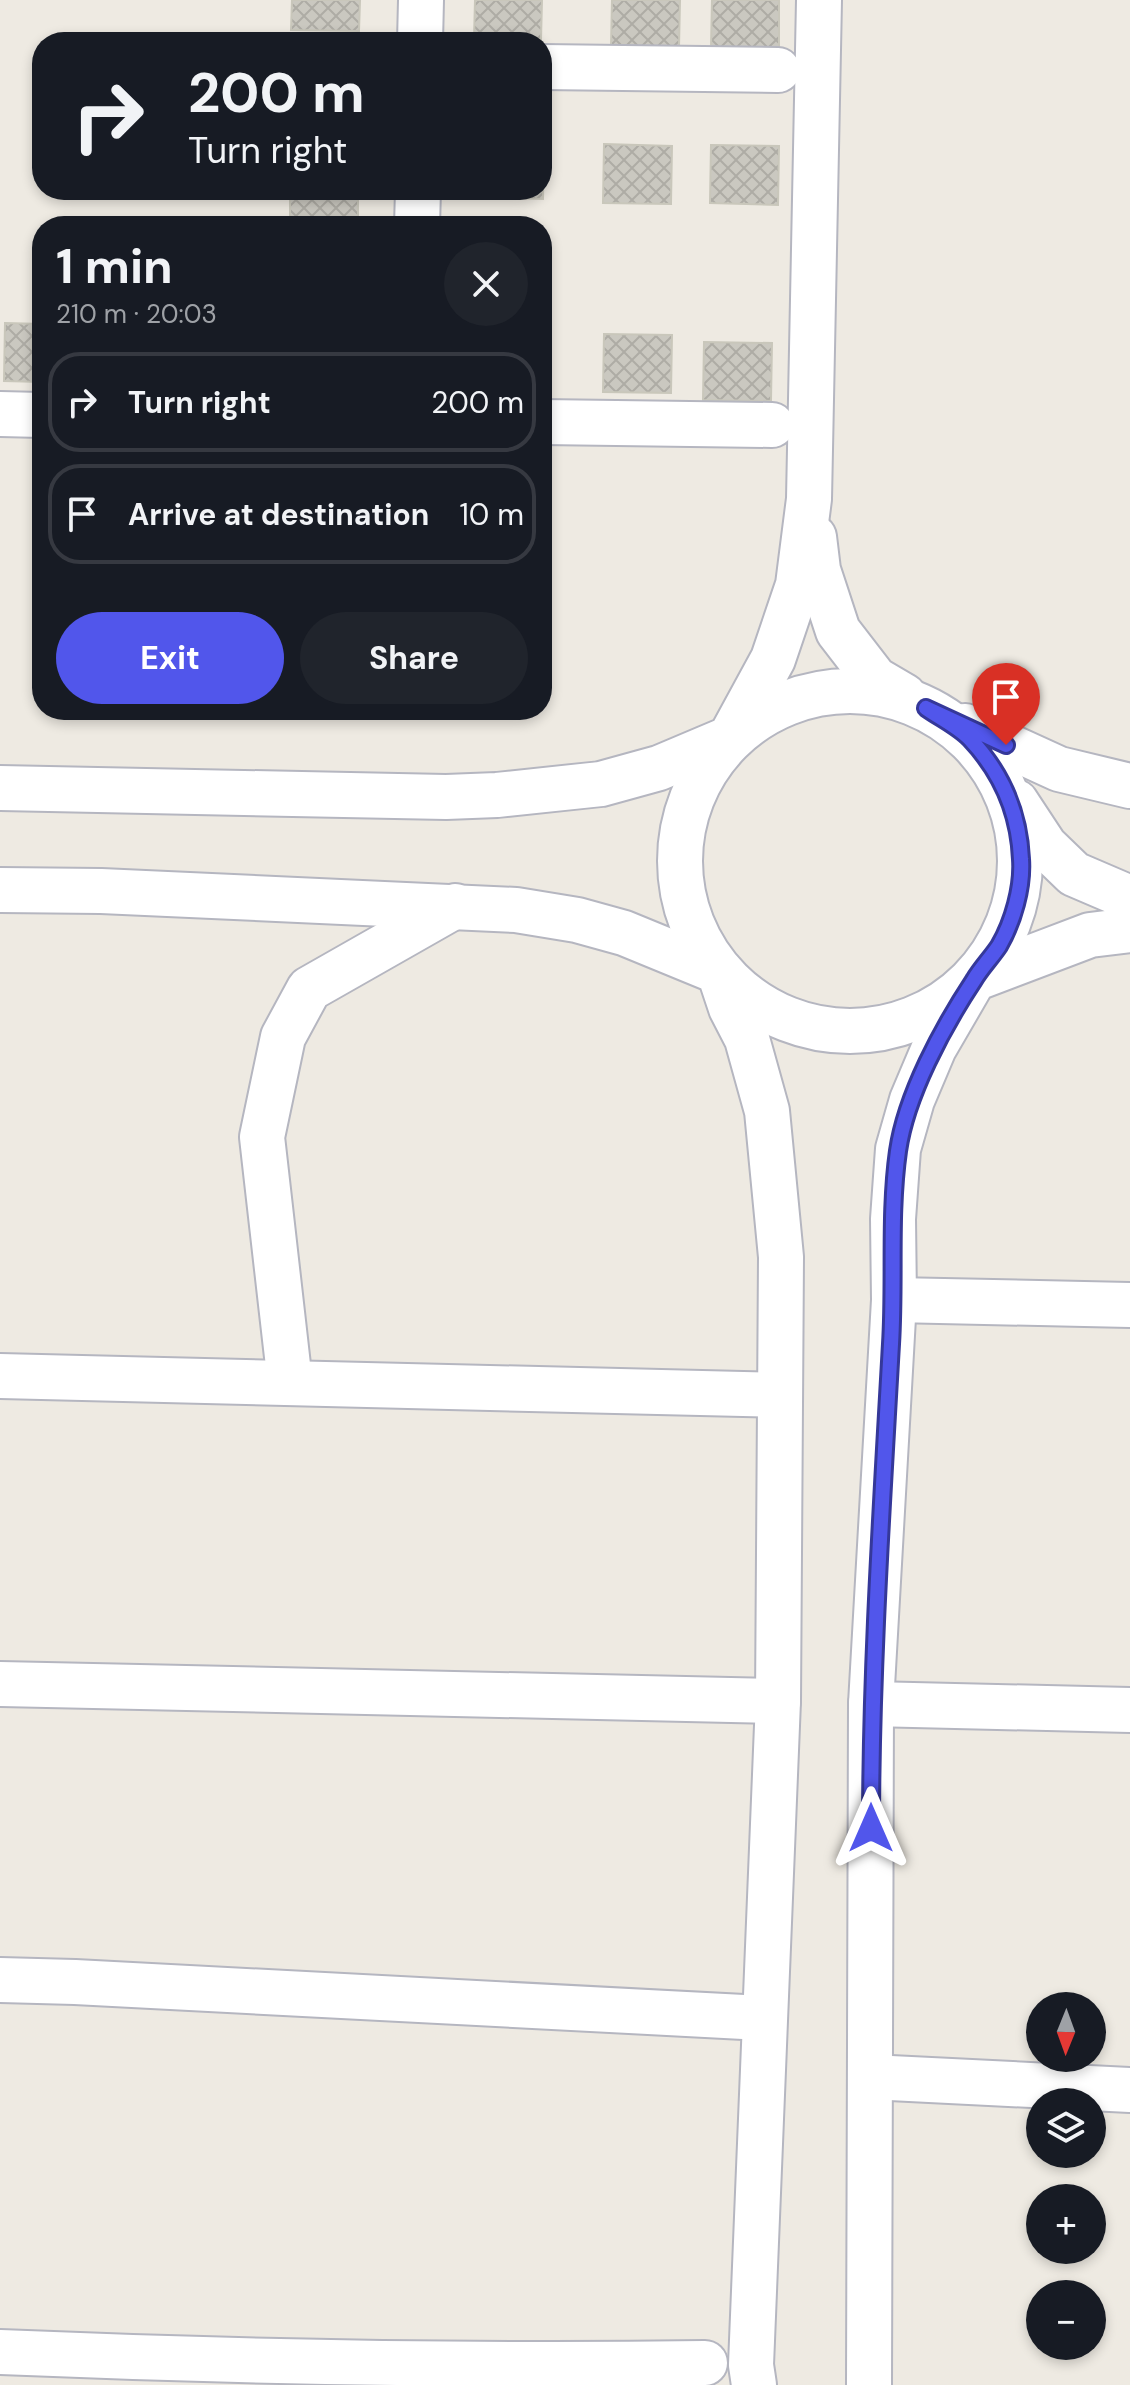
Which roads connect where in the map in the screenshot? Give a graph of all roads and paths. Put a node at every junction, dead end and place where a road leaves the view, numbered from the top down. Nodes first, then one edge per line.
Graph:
1 (421, 0) edge
2 (819, 0) edge
3 (420, 32) edge
4 (552, 67) edge
5 (778, 70) dead end
6 (0, 414) edge
7 (32, 415) edge
8 (552, 422) edge
9 (772, 425) dead end
10 (809, 499) junction
11 (926, 708) junction
12 (730, 738) junction
13 (1001, 778) junction
14 (1130, 786) edge
15 (0, 788) edge
16 (0, 890) edge
17 (1130, 898) edge
18 (455, 906) junction
19 (1130, 930) edge
20 (719, 972) junction
21 (974, 979) junction
22 (894, 1300) junction
23 (1130, 1305) edge
24 (0, 1376) edge
25 (290, 1383) junction
26 (780, 1395) junction
27 (0, 1684) edge
28 (778, 1701) junction
29 (871, 1704) junction
30 (1130, 1710) edge
31 (0, 1980) edge
32 (763, 2018) junction
33 (870, 2077) junction
34 (1130, 2090) edge
35 (0, 2352) edge
36 (245, 2373) edge
37 (706, 2374) edge
38 (575, 2375) edge
39 (753, 2375) edge
40 (869, 2385) edge

1 - 3 street
2 - 10 street
4 - 5 street
6 - 7 street
8 - 9 street
10 - 11 street
10 - 12 street
11 - 12 street
11 - 13 street
11 - 14 street
12 - 15 street
12 - 20 street
13 - 17 street
13 - 21 street
16 - 18 street
18 - 20 street
18 - 25 street
19 - 21 street
20 - 21 street
20 - 26 street
21 - 22 street
22 - 23 street
22 - 29 street
24 - 25 street
25 - 26 street
26 - 28 street
27 - 28 street
28 - 32 street
29 - 30 street
29 - 33 street
31 - 32 street
32 - 39 street
33 - 34 street
33 - 40 street
35 - 36 street
36 - 38 street
37 - 38 street
37 - 39 street

